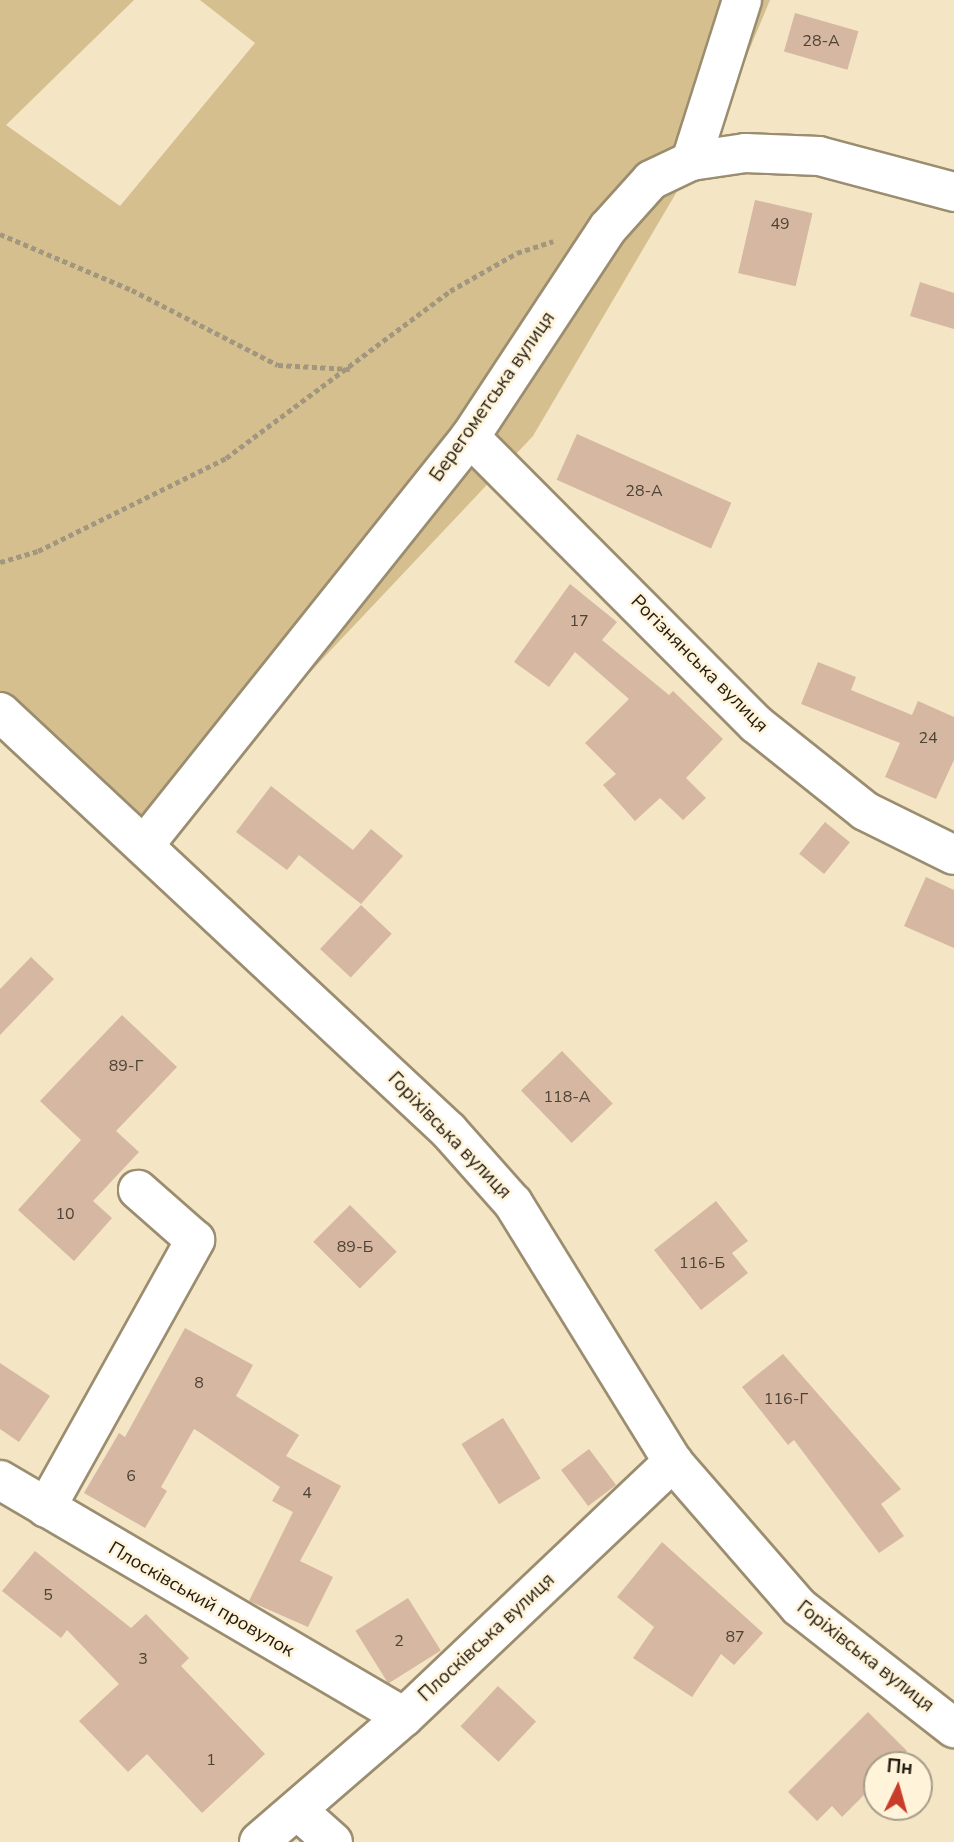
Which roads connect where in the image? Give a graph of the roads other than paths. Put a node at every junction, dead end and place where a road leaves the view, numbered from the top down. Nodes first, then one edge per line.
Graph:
1 (742, 0) edge
2 (691, 161) junction
3 (954, 192) edge
4 (470, 437) junction
5 (0, 712) edge
6 (146, 843) junction
7 (954, 855) edge
8 (138, 1190) dead end
9 (673, 1462) junction
10 (0, 1480) edge
11 (46, 1508) junction
12 (404, 1717) junction
13 (954, 1728) edge
14 (296, 1810) junction
15 (259, 1842) edge
16 (333, 1842) edge

1 - 2 street
2 - 3 street, Берегометська вулиця
2 - 4 street, Берегометська вулиця
4 - 6 street, Берегометська вулиця
4 - 7 street, Рогізнянська вулиця
5 - 6 street, Горіхівська вулиця
6 - 9 street, Горіхівська вулиця
8 - 11 street
9 - 12 street, Плосківська вулиця
9 - 13 street, Горіхівська вулиця
10 - 11 street, Плосківський провулок
11 - 12 street, Плосківський провулок
12 - 14 street, Плосківська вулиця
14 - 15 street, Плосківська вулиця
14 - 16 street

